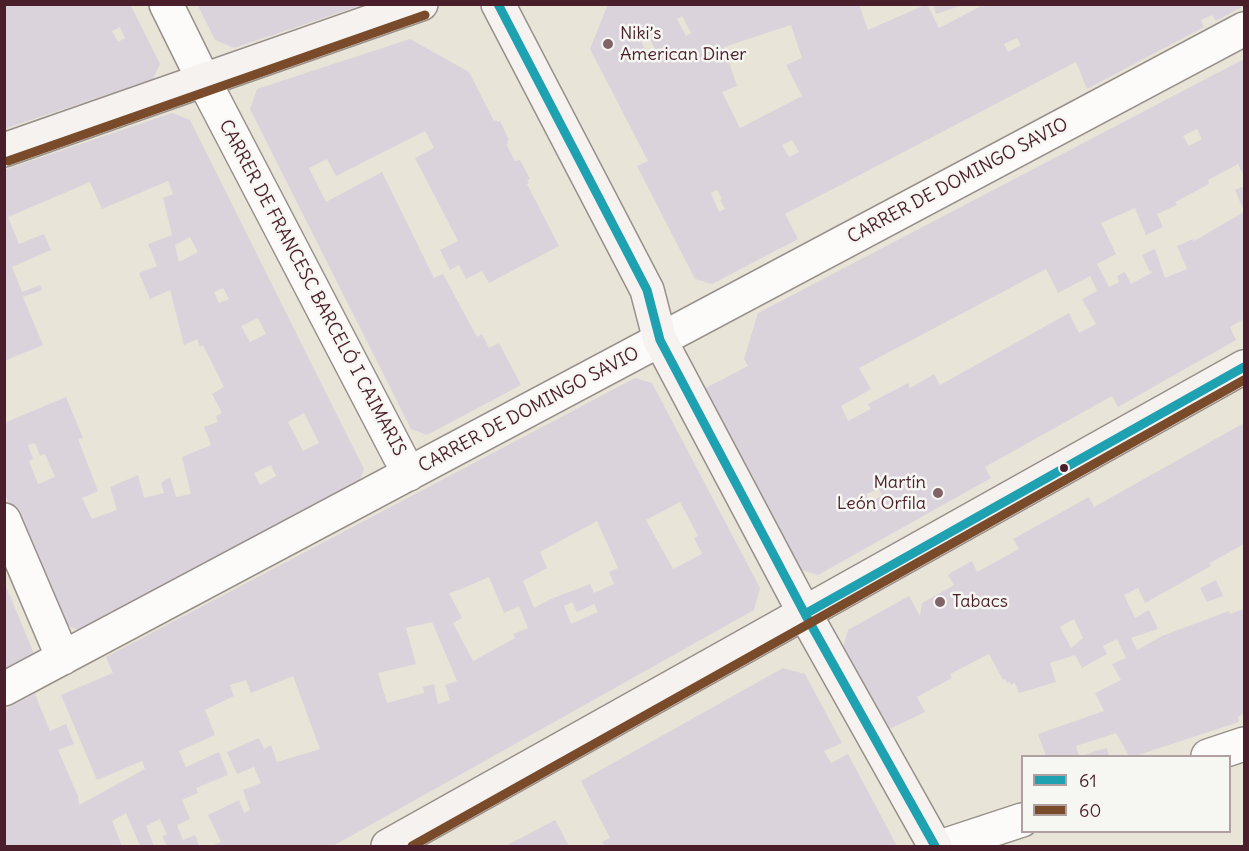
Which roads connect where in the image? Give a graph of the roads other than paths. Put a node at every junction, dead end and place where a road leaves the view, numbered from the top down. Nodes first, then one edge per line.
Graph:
1 (166, 4) edge
2 (421, 4) edge
3 (498, 4) edge
4 (1245, 29) edge
5 (204, 81) junction
6 (4, 150) edge
7 (660, 340) junction
8 (1245, 367) edge
9 (409, 474) junction
10 (4, 520) edge
11 (805, 614) junction
12 (63, 658) junction
13 (4, 689) edge
14 (1245, 744) edge
15 (1211, 755) edge
16 (1021, 821) edge
17 (388, 846) edge
18 (935, 846) edge
19 (943, 846) edge

1 - 5 street, CARRER DE FRANCESC BARCELÓ I CAIMARIS
2 - 5 street
3 - 7 street
4 - 7 street, CARRER DE DOMINGO SAVIO
5 - 6 street
5 - 9 street, CARRER DE FRANCESC BARCELÓ I CAIMARIS
7 - 9 street, CARRER DE DOMINGO SAVIO
7 - 11 street
8 - 11 street
9 - 12 street, CARRER DE DOMINGO SAVIO
10 - 12 street
11 - 17 street
11 - 18 street
12 - 13 street, CARRER DE DOMINGO SAVIO
14 - 15 street
16 - 19 street

